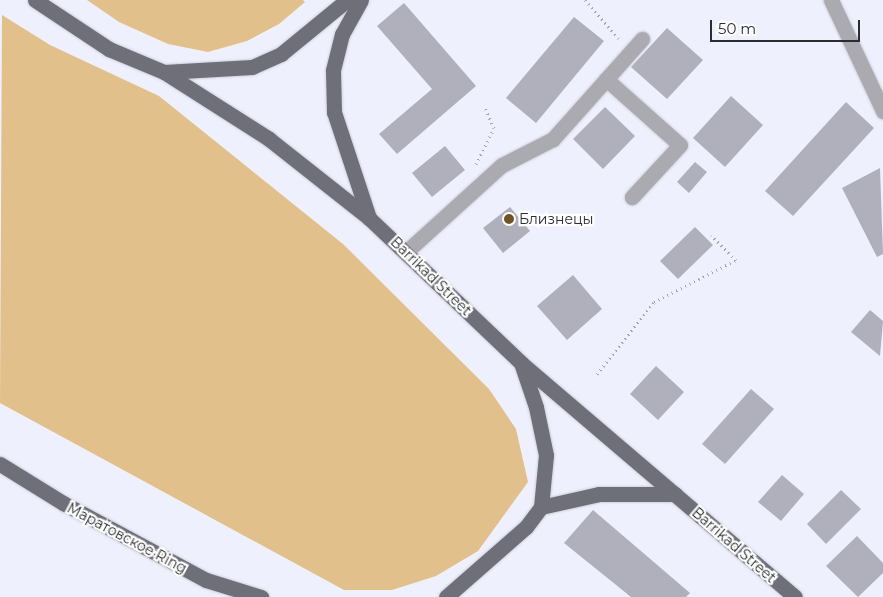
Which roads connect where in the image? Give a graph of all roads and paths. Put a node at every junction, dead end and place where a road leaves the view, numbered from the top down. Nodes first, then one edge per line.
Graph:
1 (35, 0) edge
2 (347, 0) edge
3 (361, 0) edge
4 (584, 0) edge
5 (831, 0) edge
6 (642, 39) dead end
7 (630, 52) junction
8 (164, 72) junction
9 (606, 79) junction
10 (484, 106) dead end
11 (883, 110) edge
12 (475, 166) dead end
13 (632, 197) dead end
14 (369, 218) junction
15 (711, 235) dead end
16 (407, 251) junction
17 (521, 363) junction
18 (597, 374) dead end
19 (0, 464) edge
20 (675, 494) junction
21 (541, 507) junction
22 (261, 597) edge
23 (446, 597) edge
24 (795, 597) edge

1 - 8 main road, Barrikad Street
2 - 8 main road
3 - 14 main road
4 - 7 path
5 - 11 lane
6 - 7 lane
7 - 9 lane
8 - 14 main road, Barrikad Street
9 - 13 lane
9 - 16 lane
10 - 12 path
14 - 16 main road, Barrikad Street
15 - 18 path
16 - 17 main road, Barrikad Street
17 - 20 main road, Barrikad Street
17 - 21 main road
19 - 22 main road, Маратовское Ring
20 - 21 main road
20 - 24 main road, Barrikad Street
21 - 23 main road

